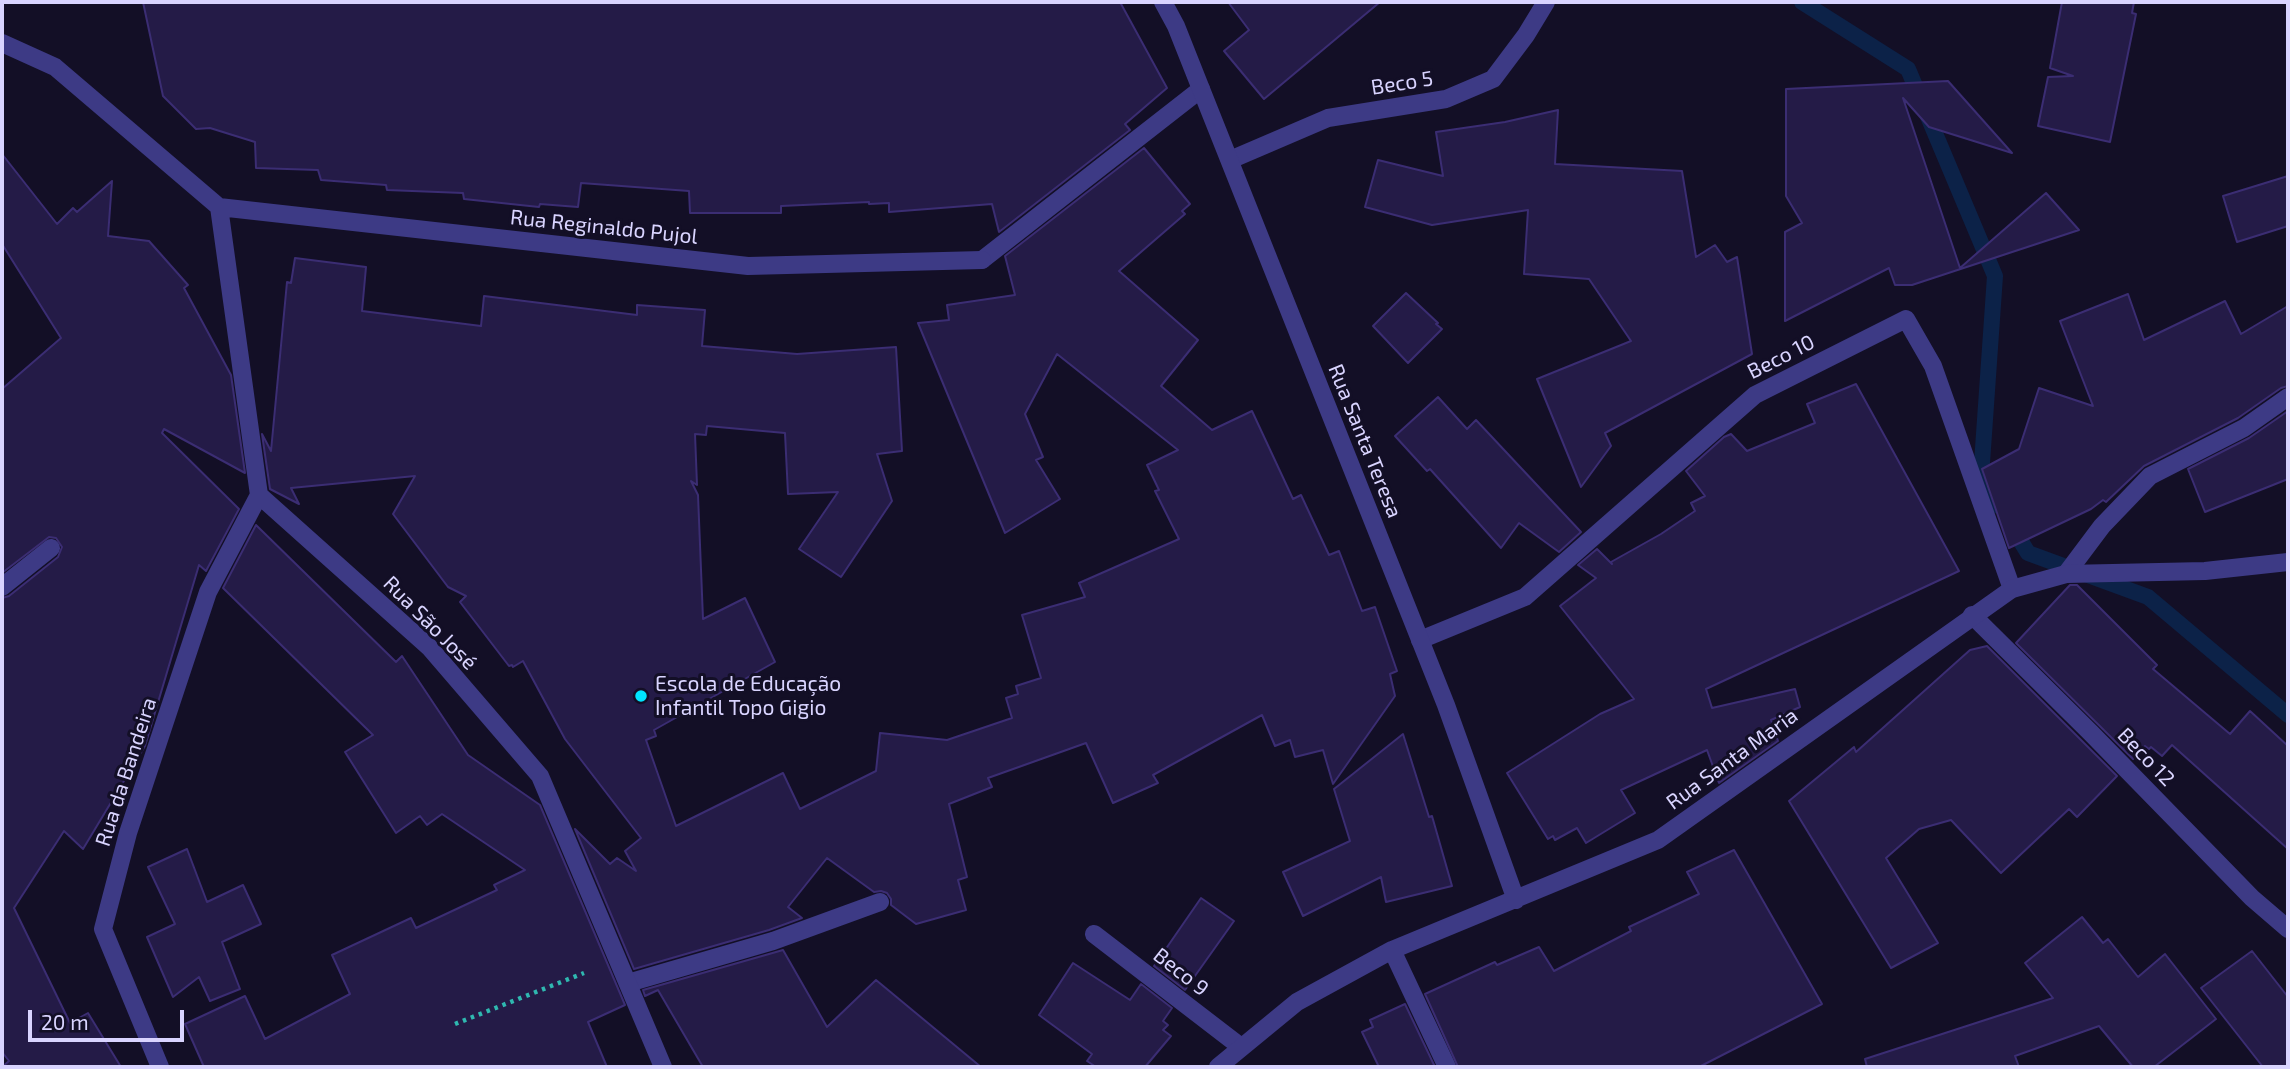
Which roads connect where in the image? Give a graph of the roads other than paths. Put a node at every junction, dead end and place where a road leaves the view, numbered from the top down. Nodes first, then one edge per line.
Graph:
1 (1163, 2) edge
2 (1546, 2) edge
3 (2, 43) edge
4 (1201, 89) junction
5 (1230, 160) junction
6 (219, 207) junction
7 (2288, 397) edge
8 (259, 495) junction
9 (51, 548) dead end
10 (2288, 562) edge
11 (2066, 575) junction
12 (2, 587) edge
13 (2012, 589) junction
14 (1972, 615) junction
15 (1420, 640) junction
16 (1516, 900) junction
17 (880, 902) dead end
18 (2288, 929) edge
19 (1094, 934) dead end
20 (1392, 950) junction
21 (628, 983) junction
22 (1241, 1047) junction
23 (160, 1067) edge
24 (663, 1067) edge
25 (1219, 1067) edge
26 (1447, 1067) edge

1 - 4 street, Rua Santa Teresa
2 - 5 street, Beco 5
3 - 6 street
4 - 5 street, Rua Santa Teresa
4 - 6 street, Rua Reginaldo Pujol
5 - 15 street, Rua Santa Teresa
6 - 8 street
7 - 11 street
8 - 21 street, Rua São José
8 - 23 street, Rua da Bandeira
9 - 12 street
10 - 11 street, Rua Santa Maria
11 - 13 street, Rua Santa Maria
13 - 14 street, Rua Santa Maria
13 - 15 street, Beco 10
14 - 16 street, Rua Santa Maria
14 - 18 street, Beco 12
15 - 16 street, Rua Santa Teresa
16 - 20 street, Rua Santa Maria
17 - 21 street
19 - 22 street, Beco 9
20 - 22 street, Rua Santa Maria
20 - 26 street
21 - 24 street, Rua São José
22 - 25 street, Rua Santa Maria

